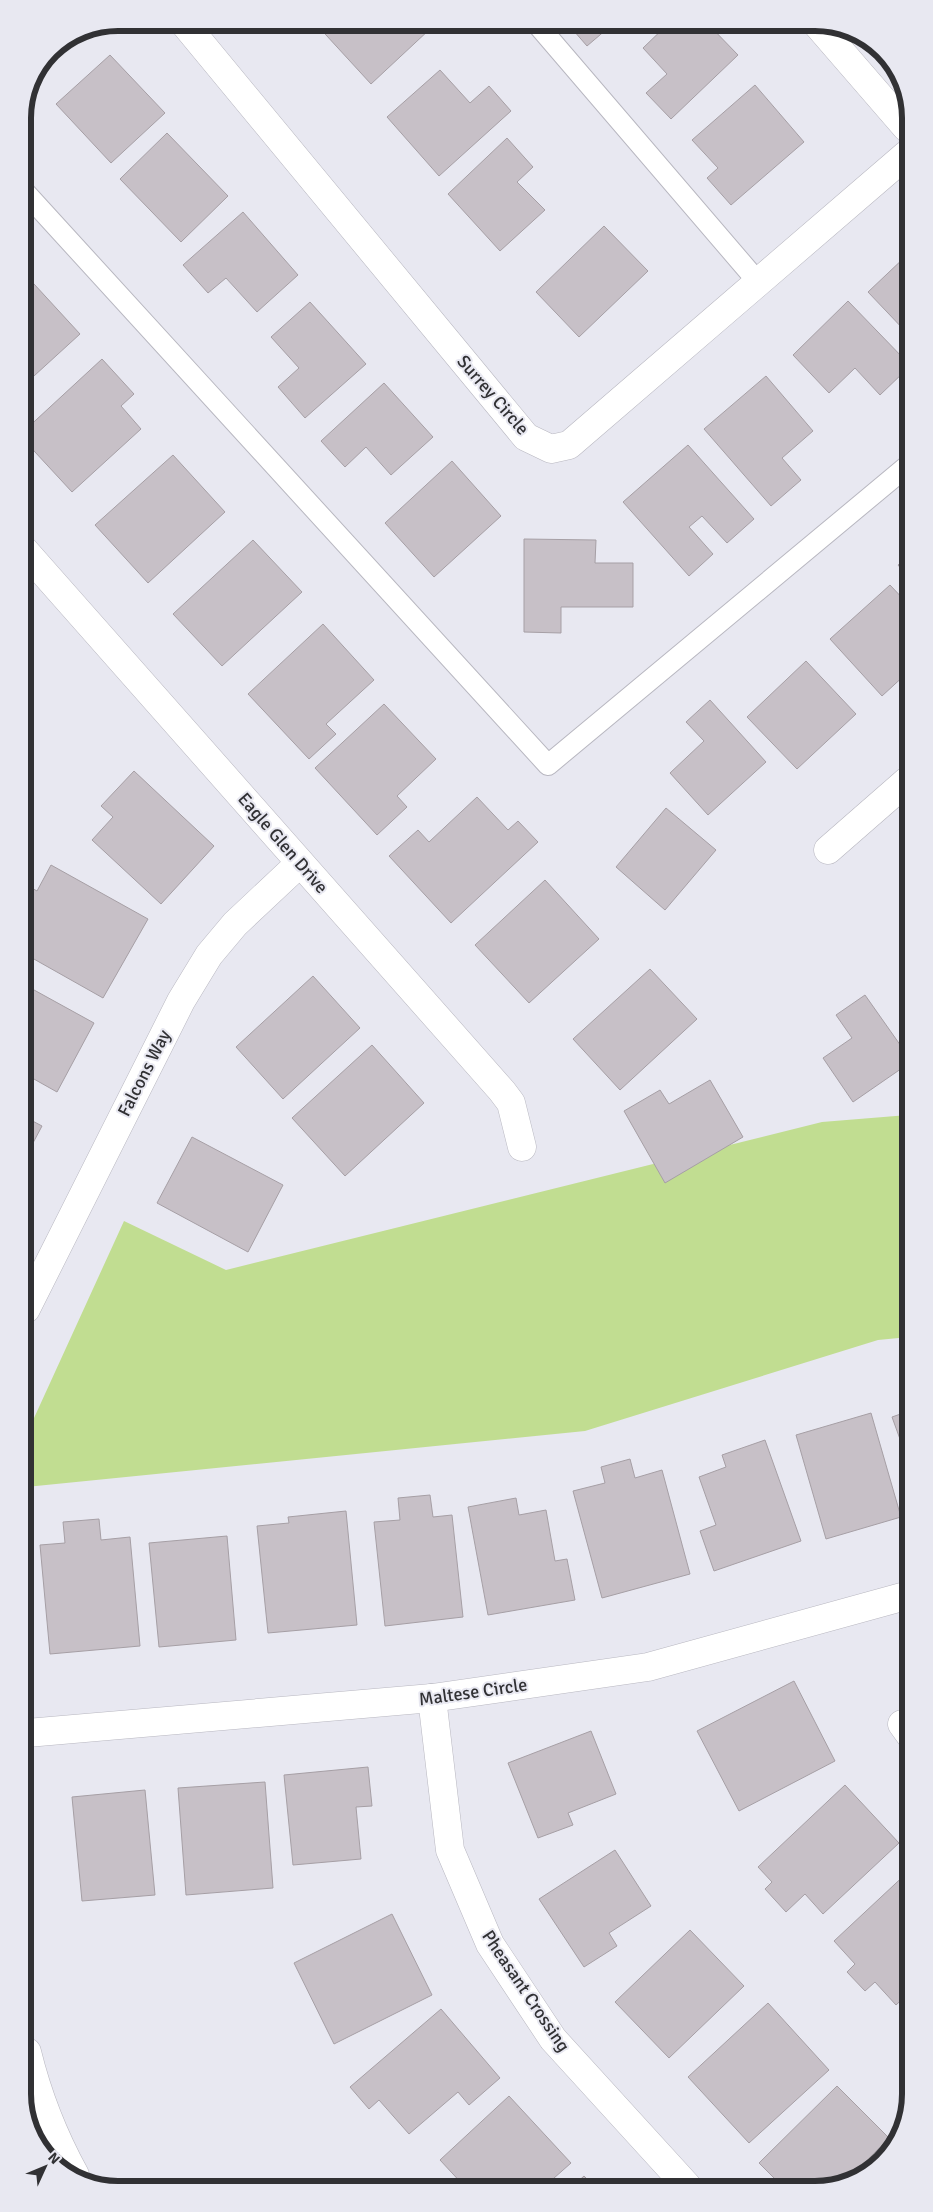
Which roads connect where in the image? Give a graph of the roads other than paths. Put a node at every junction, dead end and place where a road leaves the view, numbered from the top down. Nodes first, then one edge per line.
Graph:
1 (191, 31) edge
2 (543, 31) edge
3 (823, 32) edge
4 (902, 122) edge
5 (902, 158) edge
6 (31, 199) edge
7 (758, 282) junction
8 (902, 470) edge
9 (31, 558) edge
10 (902, 785) edge
11 (828, 850) dead end
12 (300, 863) junction
13 (522, 1147) dead end
14 (31, 1299) edge
15 (902, 1597) edge
16 (432, 1698) junction
17 (31, 1733) edge
18 (31, 2069) edge
19 (71, 2166) edge
20 (682, 2181) edge

1 - 7 street, Surrey Circle
2 - 7 lane
3 - 4 street
5 - 7 street, Surrey Circle
6 - 8 lane
9 - 12 street, Eagle Glen Drive
10 - 11 street
12 - 13 street, Eagle Glen Drive
12 - 14 street, Falcons Way
15 - 16 street, Maltese Circle
16 - 17 street, Maltese Circle
16 - 20 street, Pheasant Crossing
18 - 19 street

